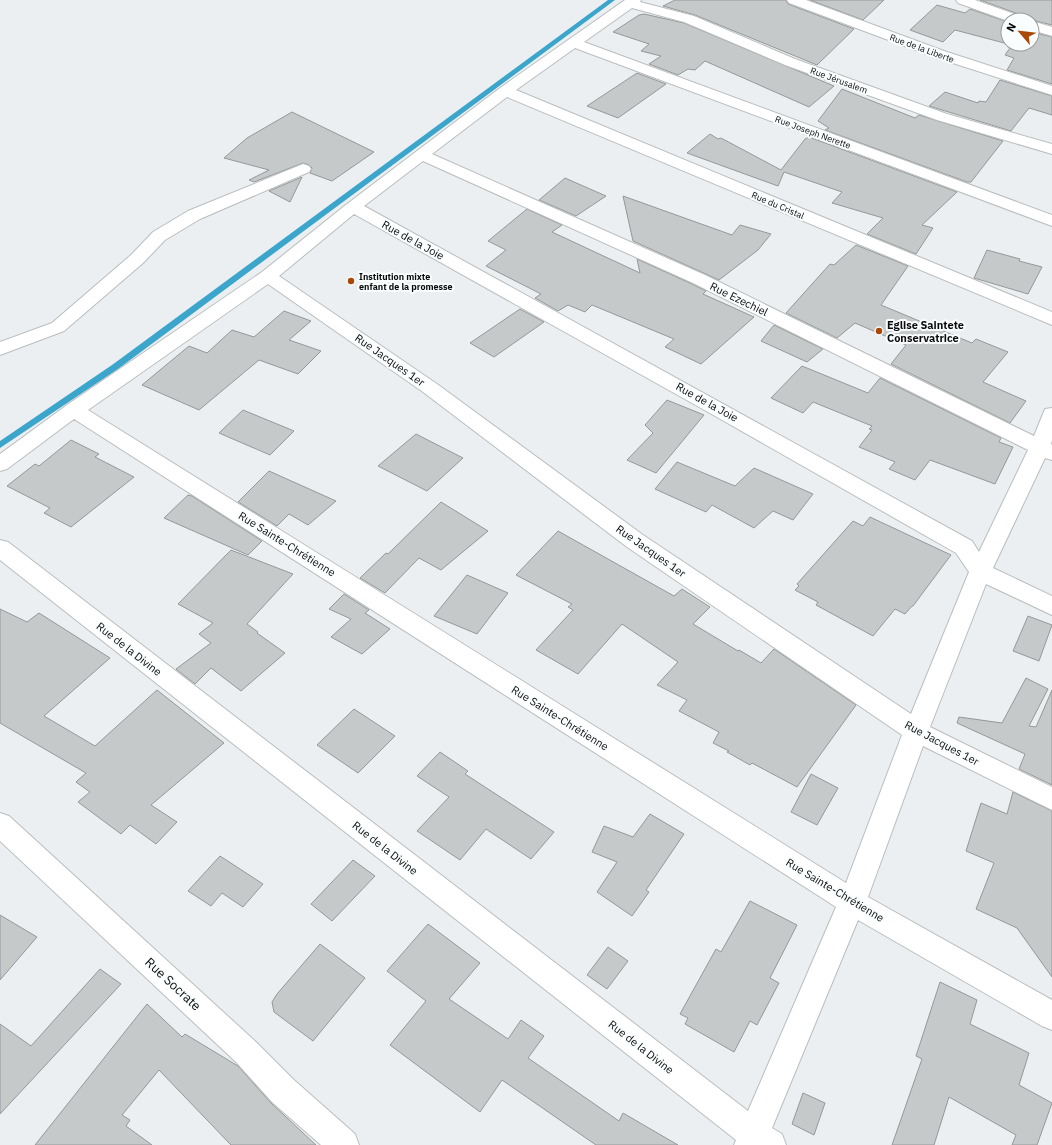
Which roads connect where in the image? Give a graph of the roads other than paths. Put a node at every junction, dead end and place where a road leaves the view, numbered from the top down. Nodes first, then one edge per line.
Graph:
1 (794, 0) edge
2 (963, 0) edge
3 (632, 1) edge
4 (1000, 13) edge
5 (1040, 28) edge
6 (1052, 32) edge
7 (574, 43) junction
8 (505, 91) junction
9 (1052, 91) edge
10 (1052, 149) edge
11 (422, 155) junction
12 (303, 169) dead end
13 (353, 207) junction
14 (1052, 221) edge
15 (268, 276) junction
16 (1052, 319) edge
17 (0, 349) edge
18 (74, 410) junction
19 (1052, 414) edge
20 (1046, 451) edge
21 (0, 464) edge
22 (0, 548) edge
23 (980, 572) junction
24 (1052, 606) edge
25 (916, 731) junction
26 (1052, 799) edge
27 (0, 824) edge
28 (852, 902) junction
29 (1052, 1016) edge
30 (758, 1141) edge
31 (344, 1145) edge

1 - 9 street, Rue de la Liberte
2 - 4 street
3 - 7 street
3 - 10 street, Rue Jérusalem
5 - 6 street
7 - 8 street
7 - 14 street, Rue Joseph Nerette
8 - 11 street
8 - 16 street, Rue du Cristal
11 - 13 street
11 - 20 street, Rue Ezechiel
12 - 17 street
13 - 15 street
13 - 23 street, Rue de la Joie
15 - 18 street
15 - 25 street, Rue Jacques 1er
18 - 21 street
18 - 28 street, Rue Sainte-Chrétienne
19 - 20 street
20 - 23 street
22 - 30 street, Rue de la Divine
23 - 24 street
23 - 25 street
25 - 26 street, Rue Jacques 1er
25 - 28 street
27 - 31 street, Rue Socrate
28 - 29 street, Rue Sainte-Chrétienne
28 - 30 street

